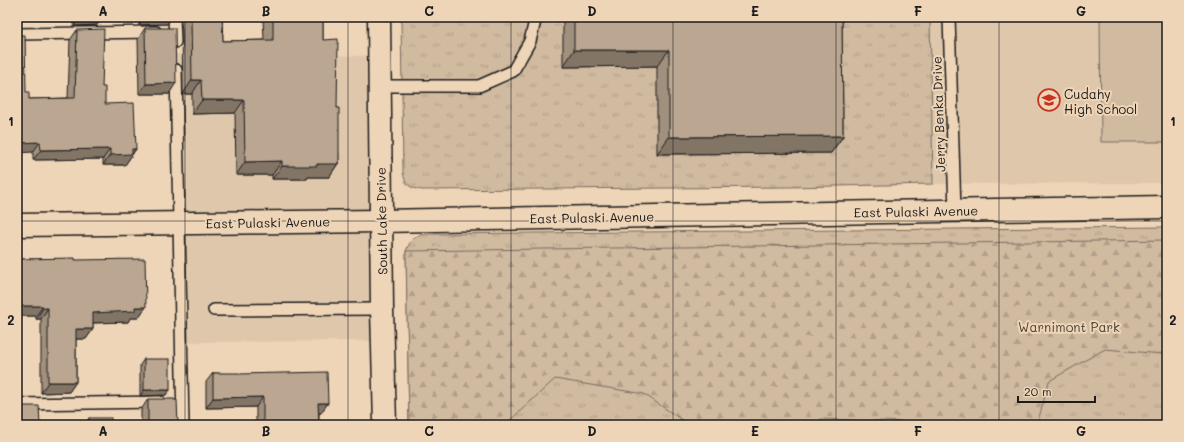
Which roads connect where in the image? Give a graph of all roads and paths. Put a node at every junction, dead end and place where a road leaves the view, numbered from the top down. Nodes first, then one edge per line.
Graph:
1 (174, 17) edge
2 (378, 17) edge
3 (536, 17) edge
4 (949, 17) edge
5 (175, 32) junction
6 (17, 34) edge
7 (379, 86) junction
8 (1167, 207) edge
9 (955, 211) junction
10 (381, 221) junction
11 (179, 223) junction
12 (17, 225) edge
13 (382, 309) junction
14 (214, 310) dead end
15 (182, 402) junction
16 (17, 404) edge
17 (183, 425) edge
18 (385, 425) edge

1 - 5 lane
2 - 7 street, South Lake Drive
3 - 7 lane
4 - 9 lane, Jerry Benka Drive
5 - 6 lane
5 - 11 lane
7 - 10 street, South Lake Drive
8 - 9 street, East Pulaski Avenue
9 - 10 street, East Pulaski Avenue
10 - 11 street, East Pulaski Avenue
10 - 13 street, South Lake Drive
11 - 12 street, East Pulaski Avenue
11 - 15 lane
13 - 14 lane
13 - 18 street, South Lake Drive
15 - 16 lane
15 - 17 lane

